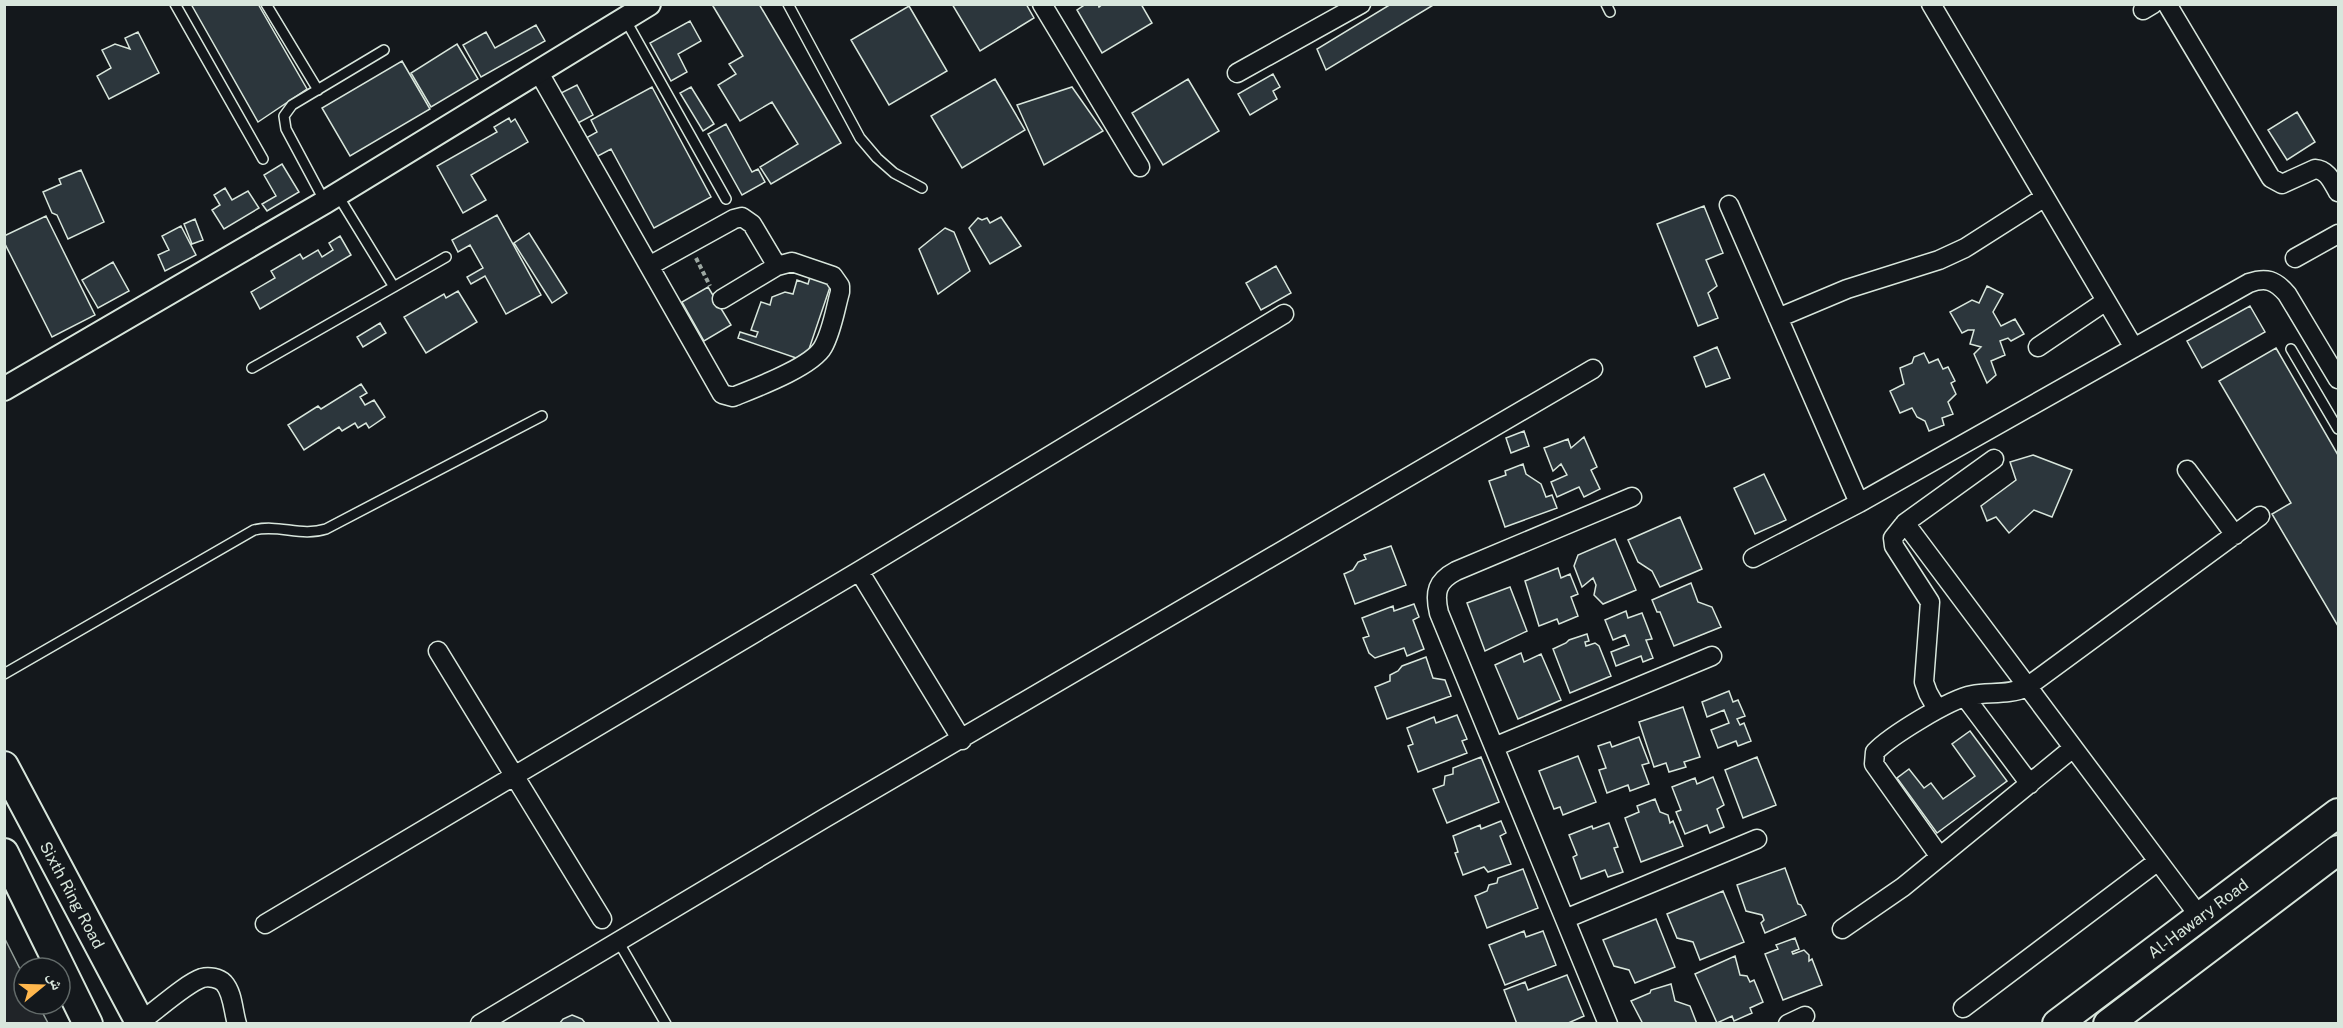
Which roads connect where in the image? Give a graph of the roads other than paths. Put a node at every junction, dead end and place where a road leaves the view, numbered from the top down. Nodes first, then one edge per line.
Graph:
1 (176, 4) edge
2 (266, 4) edge
3 (649, 4) edge
4 (788, 4) edge
5 (1042, 4) edge
6 (1361, 4) edge
7 (1931, 4) edge
8 (2167, 4) edge
9 (625, 19) junction
10 (384, 50) dead end
11 (538, 71) junction
12 (1237, 73) dead end
13 (318, 90) junction
14 (263, 159) dead end
15 (1140, 167) dead end
16 (922, 188) dead end
17 (2338, 192) edge
18 (2045, 196) junction
19 (331, 198) junction
20 (726, 200) dead end
21 (1729, 205) dead end
22 (2338, 234) edge
23 (446, 257) dead end
24 (2295, 258) dead end
25 (649, 266) junction
26 (777, 266) junction
27 (394, 287) junction
28 (722, 299) road end
29 (2106, 301) junction
30 (1284, 314) dead end
31 (1778, 318) junction
32 (2038, 347) dead end
33 (2134, 348) junction
34 (2291, 349) dead end
35 (252, 368) dead end
36 (1593, 369) dead end
37 (2338, 379) edge
38 (4, 389) edge
39 (542, 416) dead end
40 (2338, 429) edge
41 (1994, 459) dead end
42 (2187, 470) dead end
43 (1632, 497) dead end
44 (1859, 503) junction
45 (2260, 516) dead end
46 (1905, 523) junction
47 (2235, 535) junction
48 (1753, 558) dead end
49 (859, 571) junction
50 (438, 651) dead end
51 (1712, 656) dead end
52 (4, 674) edge
53 (2027, 687) junction
54 (1965, 697) junction
55 (1937, 709) junction
56 (962, 740) junction
57 (1494, 747) junction
58 (2073, 748) junction
59 (4, 766) edge
60 (515, 776) junction
61 (2030, 783) junction
62 (2338, 813) edge
63 (1756, 839) dead end
64 (2338, 850) edge
65 (4, 854) edge
66 (1940, 857) junction
67 (2158, 861) junction
68 (2200, 917) junction
69 (602, 919) dead end
70 (1565, 919) junction
71 (265, 924) dead end
72 (1842, 929) dead end
73 (618, 941) junction
74 (1963, 1008) dead end
75 (1805, 1016) dead end
76 (88, 1023) edge
77 (141, 1023) edge
78 (237, 1023) edge
79 (480, 1023) edge
80 (666, 1023) edge
81 (1608, 1023) edge
82 (1788, 1023) edge
83 (2057, 1023) edge
84 (2108, 1023) edge

1 - 14 lane
2 - 13 lane
3 - 9 street
4 - 16 lane
5 - 15 street
6 - 12 street
7 - 18 street
8 - 17 street
9 - 11 street
9 - 20 lane
10 - 13 lane
11 - 19 street
11 - 25 street
13 - 19 lane
18 - 29 street
18 - 31 street
19 - 27 lane
19 - 38 street
21 - 31 street
22 - 24 street
23 - 27 lane
25 - 26 street
25 - 26 street
26 - 28 street
27 - 35 lane
29 - 32 street
29 - 33 street
30 - 49 street
31 - 44 street
33 - 37 street
33 - 44 street
34 - 40 lane
36 - 56 street
39 - 52 lane
41 - 46 street
42 - 47 street
43 - 57 street
44 - 48 street
45 - 47 street
46 - 53 street
46 - 55 street
47 - 53 street
49 - 56 street
49 - 60 street
50 - 60 street
51 - 57 street
53 - 54 street
53 - 58 street
54 - 55 street
54 - 61 street
55 - 66 street
56 - 73 street
57 - 70 street
58 - 61 street
58 - 67 street
59 - 77 highway, Sixth Ring Road
60 - 69 street
60 - 71 street
61 - 66 street
62 - 68 highway, Al-Hawary Road
63 - 70 street
64 - 84 highway, Al-Hawary Road
65 - 76 highway
66 - 72 street
67 - 68 street
67 - 74 street
68 - 83 highway, Al-Hawary Road
70 - 81 street
73 - 79 street
73 - 80 lane
75 - 82 street
77 - 78 street

